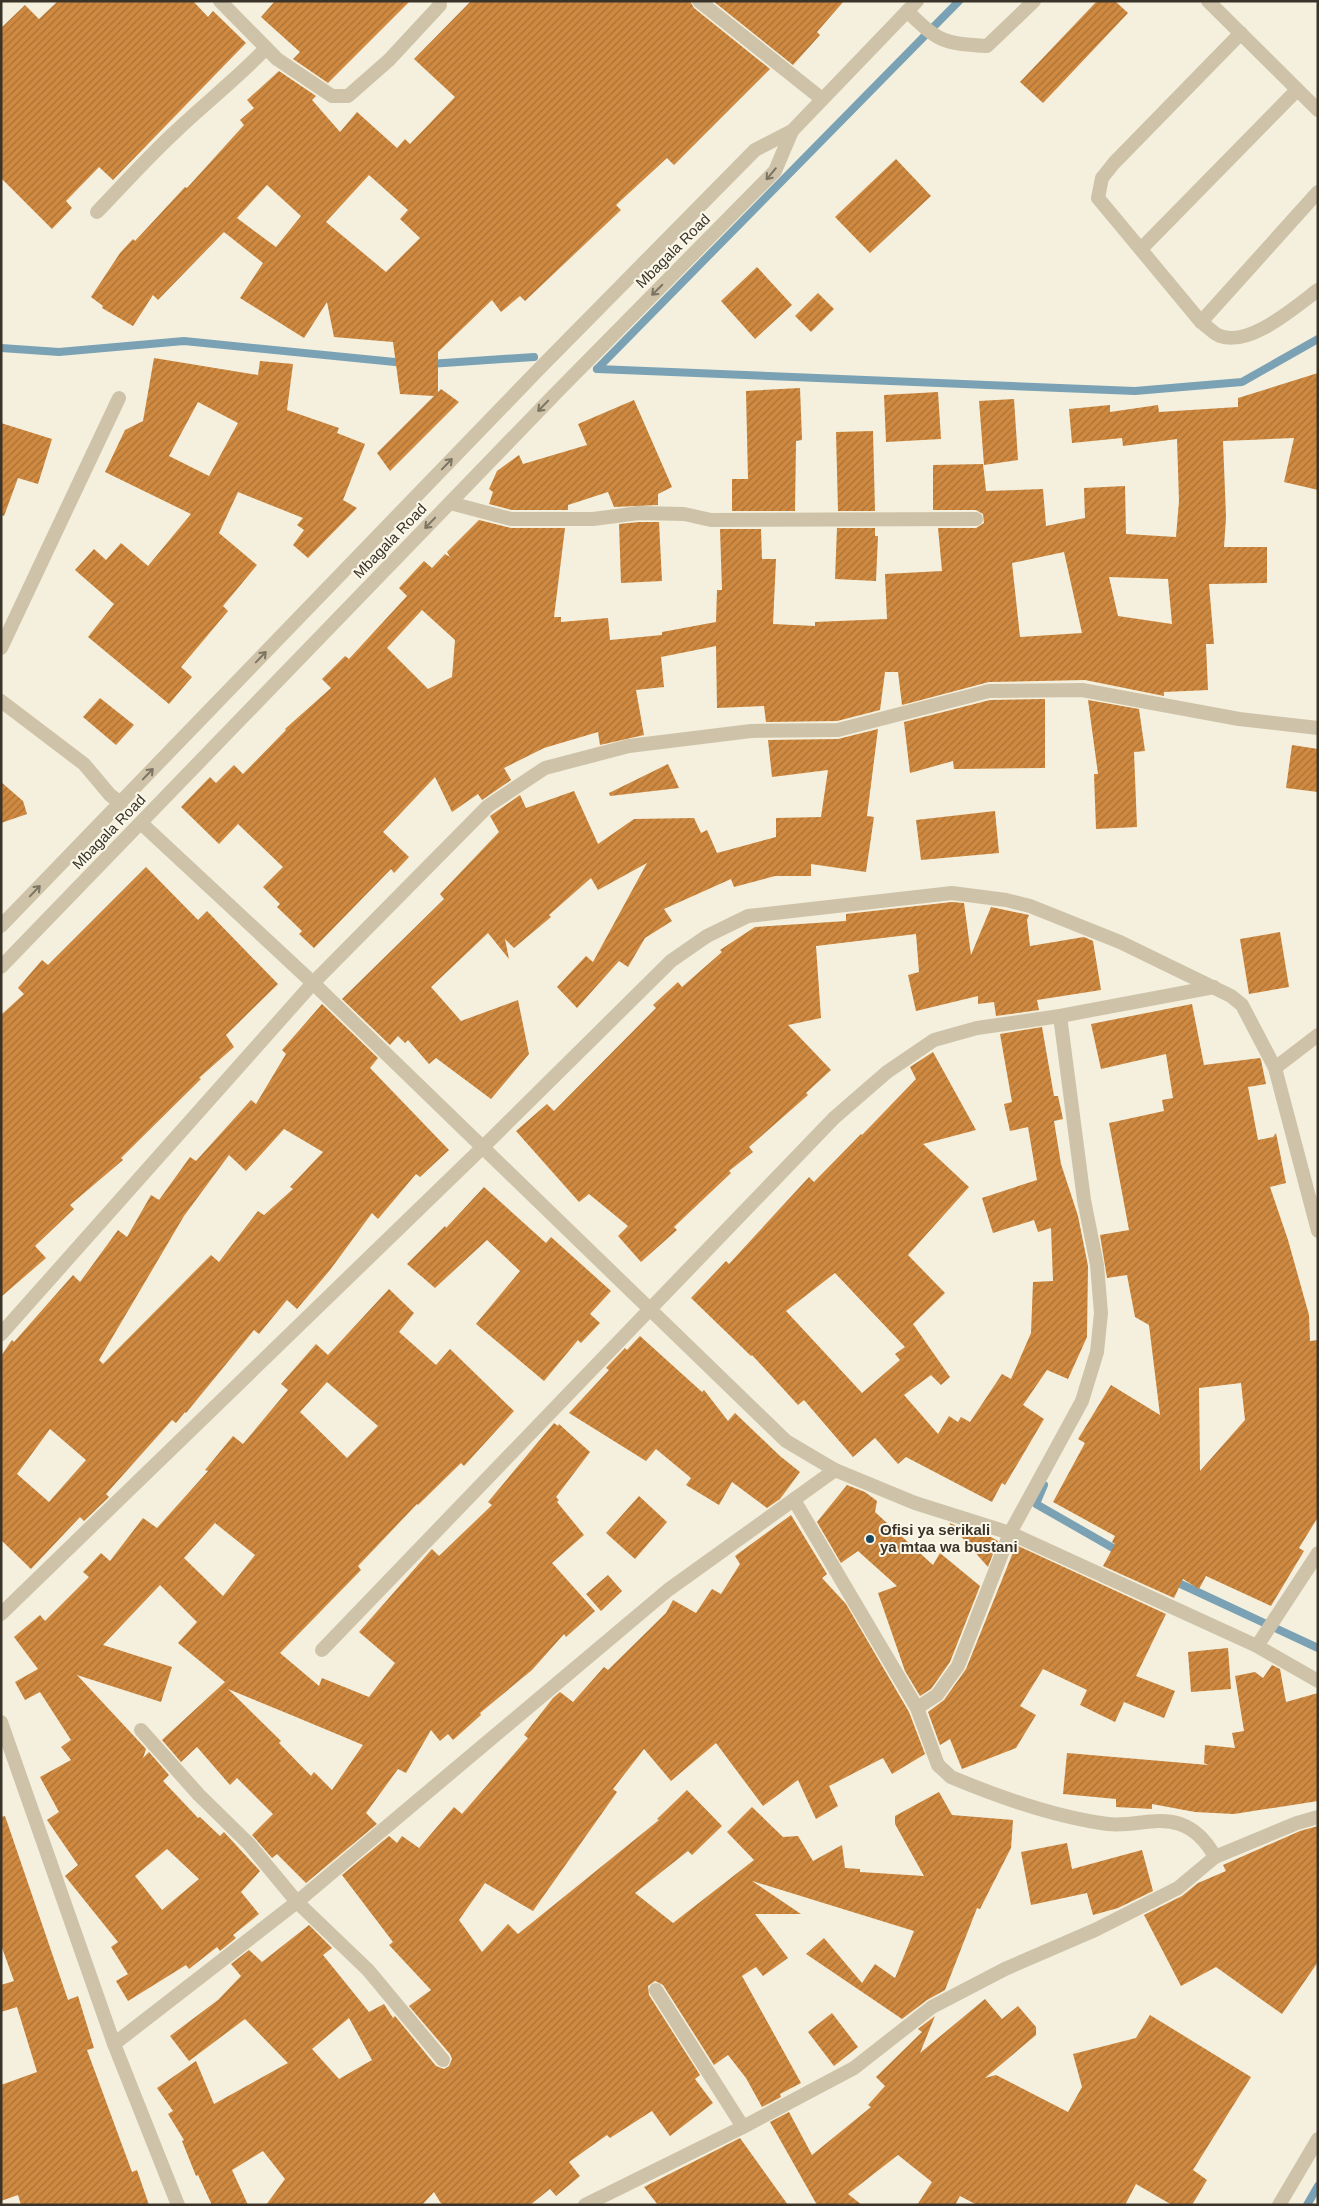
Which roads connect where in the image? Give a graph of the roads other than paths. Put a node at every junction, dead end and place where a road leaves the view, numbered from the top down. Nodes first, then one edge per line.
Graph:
1 (220, 1) edge
2 (699, 1) edge
3 (918, 1) edge
4 (1034, 1) edge
5 (1208, 1) edge
6 (440, 5) dead end
7 (907, 11) junction
8 (1241, 33) junction
9 (266, 48) junction
10 (1297, 90) junction
11 (822, 99) junction
12 (1318, 110) edge
13 (792, 131) junction
14 (1318, 192) edge
15 (97, 212) dead end
16 (1141, 249) junction
17 (1318, 290) edge
18 (1201, 322) junction
19 (119, 398) dead end
20 (450, 503) junction
21 (976, 520) dead end
22 (1, 648) edge
23 (1, 701) edge
24 (1318, 728) edge
25 (121, 802) junction
26 (141, 823) junction
27 (1, 926) edge
28 (1, 966) edge
29 (313, 983) junction
30 (1214, 987) junction
31 (1060, 1016) junction
32 (1318, 1035) edge
33 (1275, 1068) junction
34 (483, 1147) junction
35 (1318, 1231) edge
36 (650, 1309) junction
37 (1, 1334) edge
38 (835, 1470) junction
39 (794, 1500) junction
40 (1010, 1532) junction
41 (1318, 1553) edge
42 (1, 1614) edge
43 (1258, 1646) junction
44 (322, 1650) dead end
45 (1318, 1681) edge
46 (917, 1708) junction
47 (1, 1722) edge
48 (141, 1730) dead end
49 (1318, 1817) edge
50 (1216, 1857) junction
51 (297, 1902) junction
52 (656, 1990) dead end
53 (114, 2044) junction
54 (443, 2060) dead end
55 (743, 2127) junction
56 (1318, 2139) edge
57 (178, 2205) edge
58 (585, 2205) edge
59 (1279, 2205) edge

1 - 9 street
2 - 11 street
3 - 7 street, Mbagala Road
4 - 7 street
5 - 8 street
6 - 9 street
7 - 11 street, Mbagala Road
8 - 10 street
8 - 16 street
9 - 15 street
10 - 12 street
10 - 16 street
11 - 13 street, Mbagala Road
13 -> 20 street, Mbagala Road
25 -> 13 street, Mbagala Road
14 - 18 street
16 - 18 street
17 - 18 street
19 - 22 street
20 - 21 street
20 -> 26 street, Mbagala Road
23 - 25 street
24 - 29 street
27 -> 25 street, Mbagala Road
26 - 28 street, Mbagala Road
26 - 29 street
29 - 34 street
29 - 37 street
30 - 31 street
30 - 33 street
30 - 34 street
31 - 36 street
31 - 40 street
32 - 33 street
33 - 35 street
34 - 36 street
34 - 42 street
36 - 38 street
36 - 44 street
38 - 39 street
38 - 40 street
39 - 46 street
39 - 51 street
40 - 43 street
40 - 46 street
41 - 43 street
43 - 45 street
46 - 50 street
47 - 53 street
48 - 51 street
49 - 50 street
50 - 55 street
51 - 53 street
51 - 54 street
52 - 55 street
53 - 57 street
55 - 58 street
56 - 59 street

